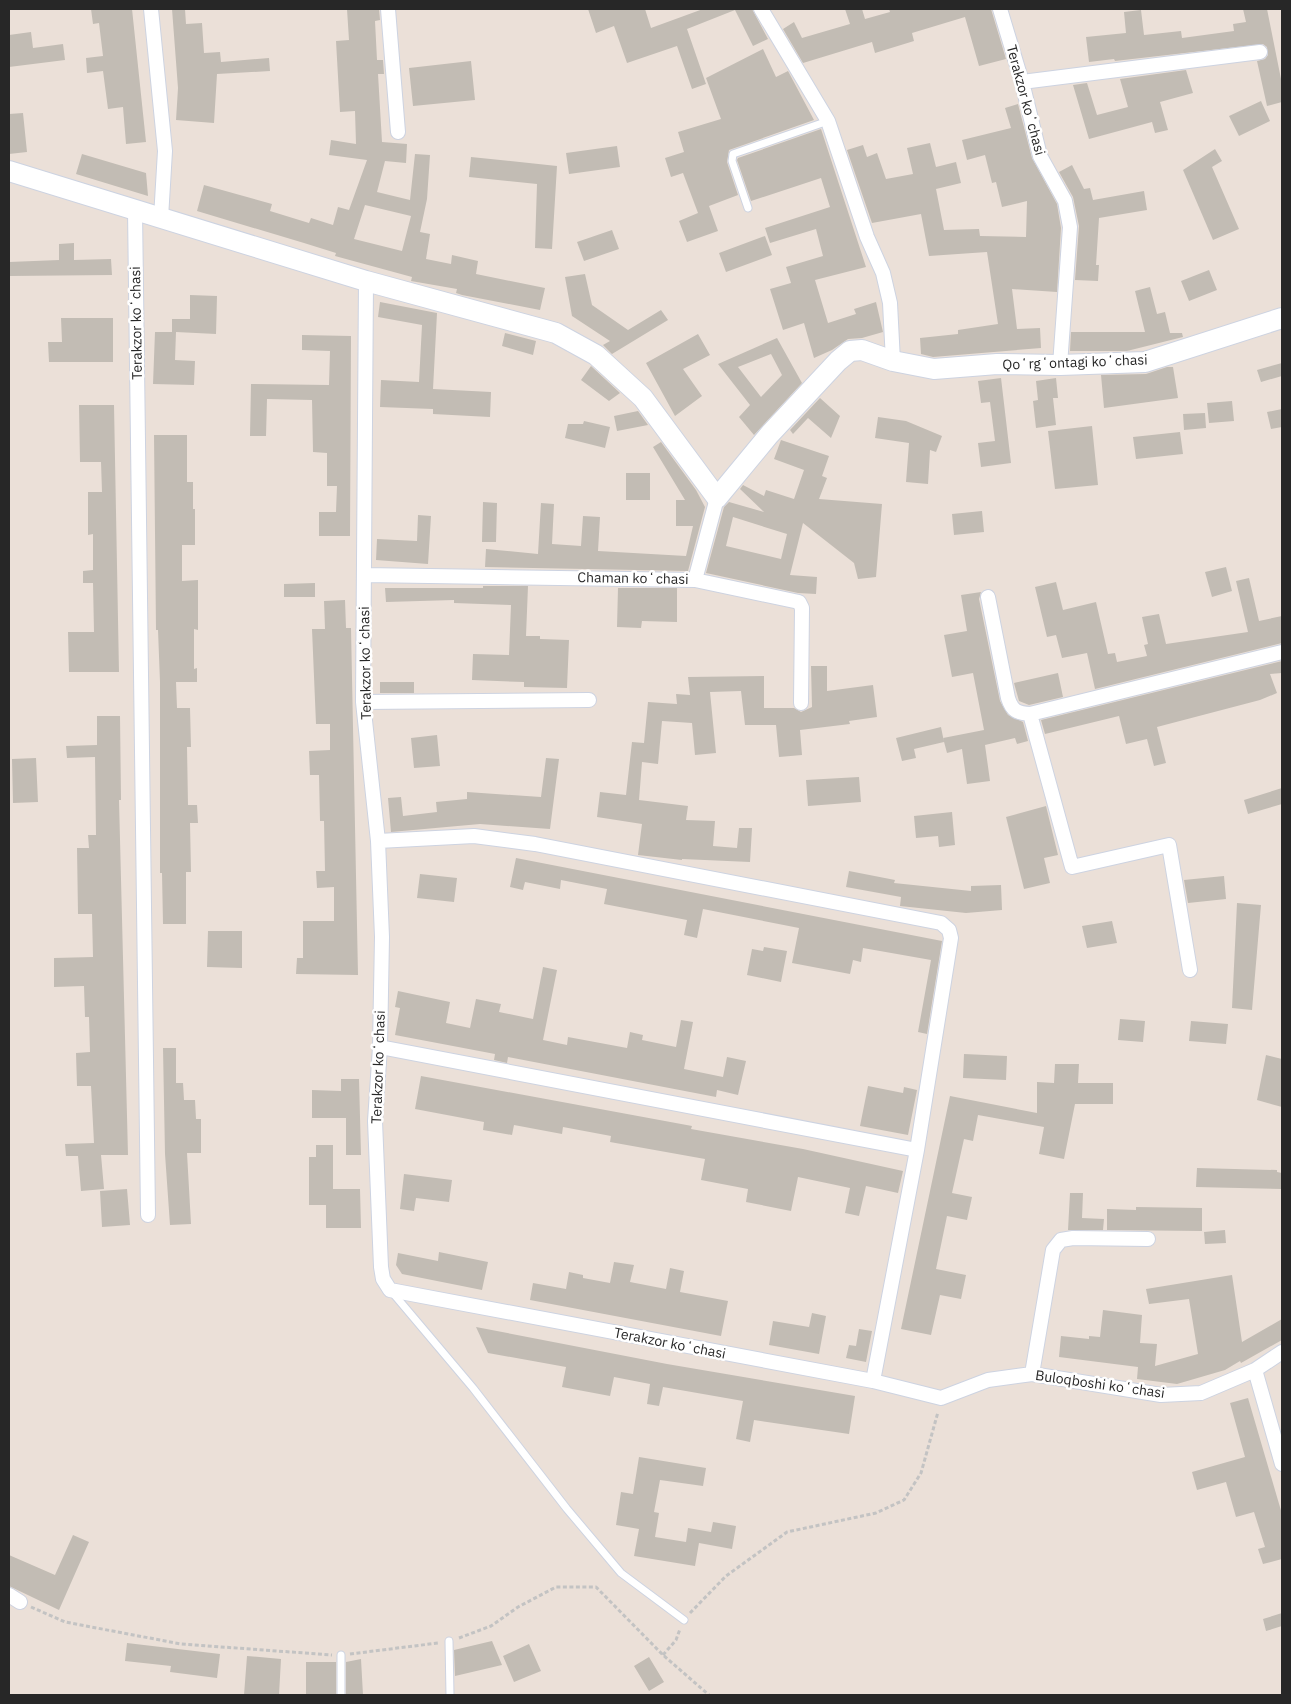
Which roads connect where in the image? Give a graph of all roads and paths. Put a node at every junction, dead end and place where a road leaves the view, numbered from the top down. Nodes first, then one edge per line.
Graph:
1 (151, 9) edge
2 (388, 9) edge
3 (761, 9) edge
4 (1000, 9) edge
5 (1260, 52) dead end
6 (1022, 82) junction
7 (828, 121) junction
8 (398, 132) dead end
9 (9, 170) edge
10 (748, 208) dead end
11 (135, 210) junction
12 (161, 218) junction
13 (366, 281) junction
14 (1282, 318) edge
15 (893, 361) junction
16 (1060, 365) junction
17 (716, 498) junction
18 (364, 575) junction
19 (695, 580) junction
20 (988, 597) dead end
21 (1282, 652) edge
22 (589, 700) dead end
23 (363, 702) junction
24 (801, 703) dead end
25 (1030, 714) junction
26 (378, 841) junction
27 (1190, 970) dead end
28 (380, 1047) junction
29 (917, 1150) junction
30 (148, 1216) dead end
31 (1148, 1240) dead end
32 (390, 1290) junction
33 (1282, 1352) edge
34 (1255, 1370) junction
35 (1032, 1374) junction
36 (873, 1381) junction
37 (942, 1398) junction
38 (1282, 1464) edge
39 (14, 1599) edge
40 (684, 1620) junction
41 (449, 1641) junction
42 (341, 1655) junction
43 (662, 1655) junction
44 (341, 1695) edge
45 (450, 1695) edge
46 (709, 1695) edge

1 - 12 street
2 - 8 street
3 - 7 street
4 - 6 street, Terakzor koʻchasi
5 - 6 street
6 - 16 street, Terakzor koʻchasi
7 - 10 lane
7 - 15 street
9 - 11 street
11 - 12 street
11 - 30 street, Terakzor koʻchasi
12 - 13 street
13 - 17 street
13 - 18 street, Terakzor koʻchasi
14 - 16 street, Qoʻrgʻontagi koʻchasi
15 - 16 street, Qoʻrgʻontagi koʻchasi
15 - 17 street, Chaman koʻchasi
17 - 19 street, Chaman koʻchasi
18 - 19 street, Chaman koʻchasi
18 - 23 street, Terakzor koʻchasi
19 - 24 street
20 - 25 street
21 - 25 street
22 - 23 street
23 - 26 street, Terakzor koʻchasi
25 - 27 street
26 - 28 street, Terakzor koʻchasi
26 - 29 street
28 - 29 street
28 - 32 street, Terakzor koʻchasi
29 - 36 street
31 - 35 street
32 - 36 street, Terakzor koʻchasi
32 - 40 lane
33 - 34 street, Buloqboshi koʻchasi
34 - 35 street, Buloqboshi koʻchasi
34 - 38 street
35 - 37 street, Buloqboshi koʻchasi
36 - 37 street, Terakzor koʻchasi
37 - 40 path
39 - 42 path
40 - 43 path
41 - 42 path
41 - 43 path
41 - 45 lane
42 - 44 lane
43 - 46 path

